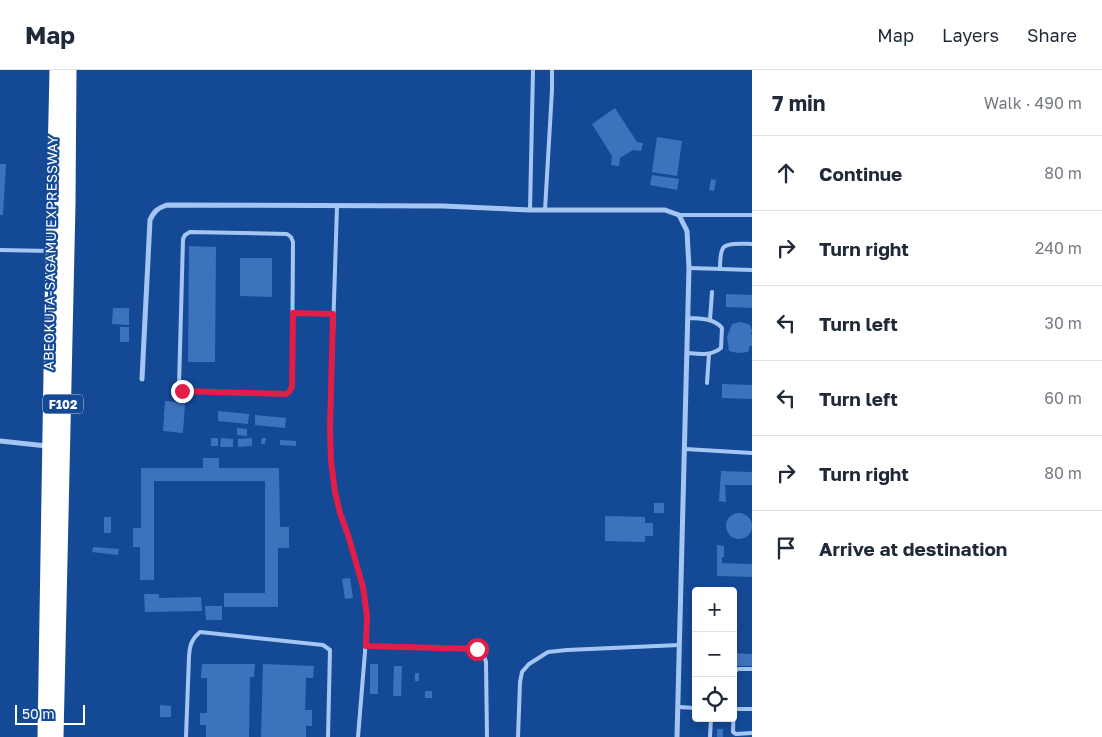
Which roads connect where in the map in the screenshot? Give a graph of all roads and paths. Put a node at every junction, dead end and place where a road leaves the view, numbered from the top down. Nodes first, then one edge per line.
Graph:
1 (57, 70) edge
2 (69, 70) edge
3 (533, 70) edge
4 (552, 70) edge
5 (337, 206) junction
6 (530, 210) junction
7 (545, 210) junction
8 (679, 214) junction
9 (752, 214) edge
10 (752, 244) edge
11 (0, 250) edge
12 (53, 251) junction
13 (689, 268) junction
14 (720, 269) junction
15 (752, 270) edge
16 (712, 292) dead end
17 (293, 313) junction
18 (333, 314) junction
19 (688, 318) junction
20 (710, 320) junction
21 (687, 354) junction
22 (709, 354) junction
23 (142, 380) dead end
24 (708, 383) dead end
25 (0, 441) edge
26 (50, 446) junction
27 (685, 449) junction
28 (752, 453) edge
29 (366, 646) junction
30 (680, 646) junction
31 (752, 669) edge
32 (735, 677) edge
33 (678, 707) junction
34 (692, 708) edge
35 (737, 709) edge
36 (752, 710) edge
37 (711, 722) edge
38 (734, 722) edge
39 (752, 734) edge
40 (45, 737) edge
41 (56, 737) edge
42 (186, 737) edge
43 (328, 737) edge
44 (358, 737) edge
45 (487, 737) edge
46 (518, 737) edge
47 (677, 737) edge
48 (710, 737) edge

1 - 12 highway, ABEOKUTA-SAGAMU EXPRESSWAY / F102
2 - 41 highway, ABEOKUTA-SAGAMU EXPRESSWAY / F102
3 - 6 lane
4 - 7 lane
5 - 6 street
5 - 18 lane
5 - 23 street
6 - 7 street
7 - 8 street
8 - 9 lane
8 - 13 street
10 - 14 lane
11 - 12 lane
12 - 26 highway, ABEOKUTA-SAGAMU EXPRESSWAY / F102
13 - 14 lane
13 - 19 street
14 - 15 lane
16 - 20 lane
17 - 17 lane
17 - 18 lane
18 - 29 lane
19 - 20 lane
19 - 21 street
20 - 22 lane
21 - 22 lane
21 - 27 street
22 - 24 lane
25 - 26 street
26 - 40 highway, ABEOKUTA-SAGAMU EXPRESSWAY / F102
27 - 28 lane
27 - 30 street
29 - 44 lane
29 - 45 lane
30 - 33 street
30 - 46 lane
31 - 32 lane
33 - 34 lane
33 - 47 street
35 - 36 lane
37 - 48 lane
38 - 39 lane
42 - 43 lane

